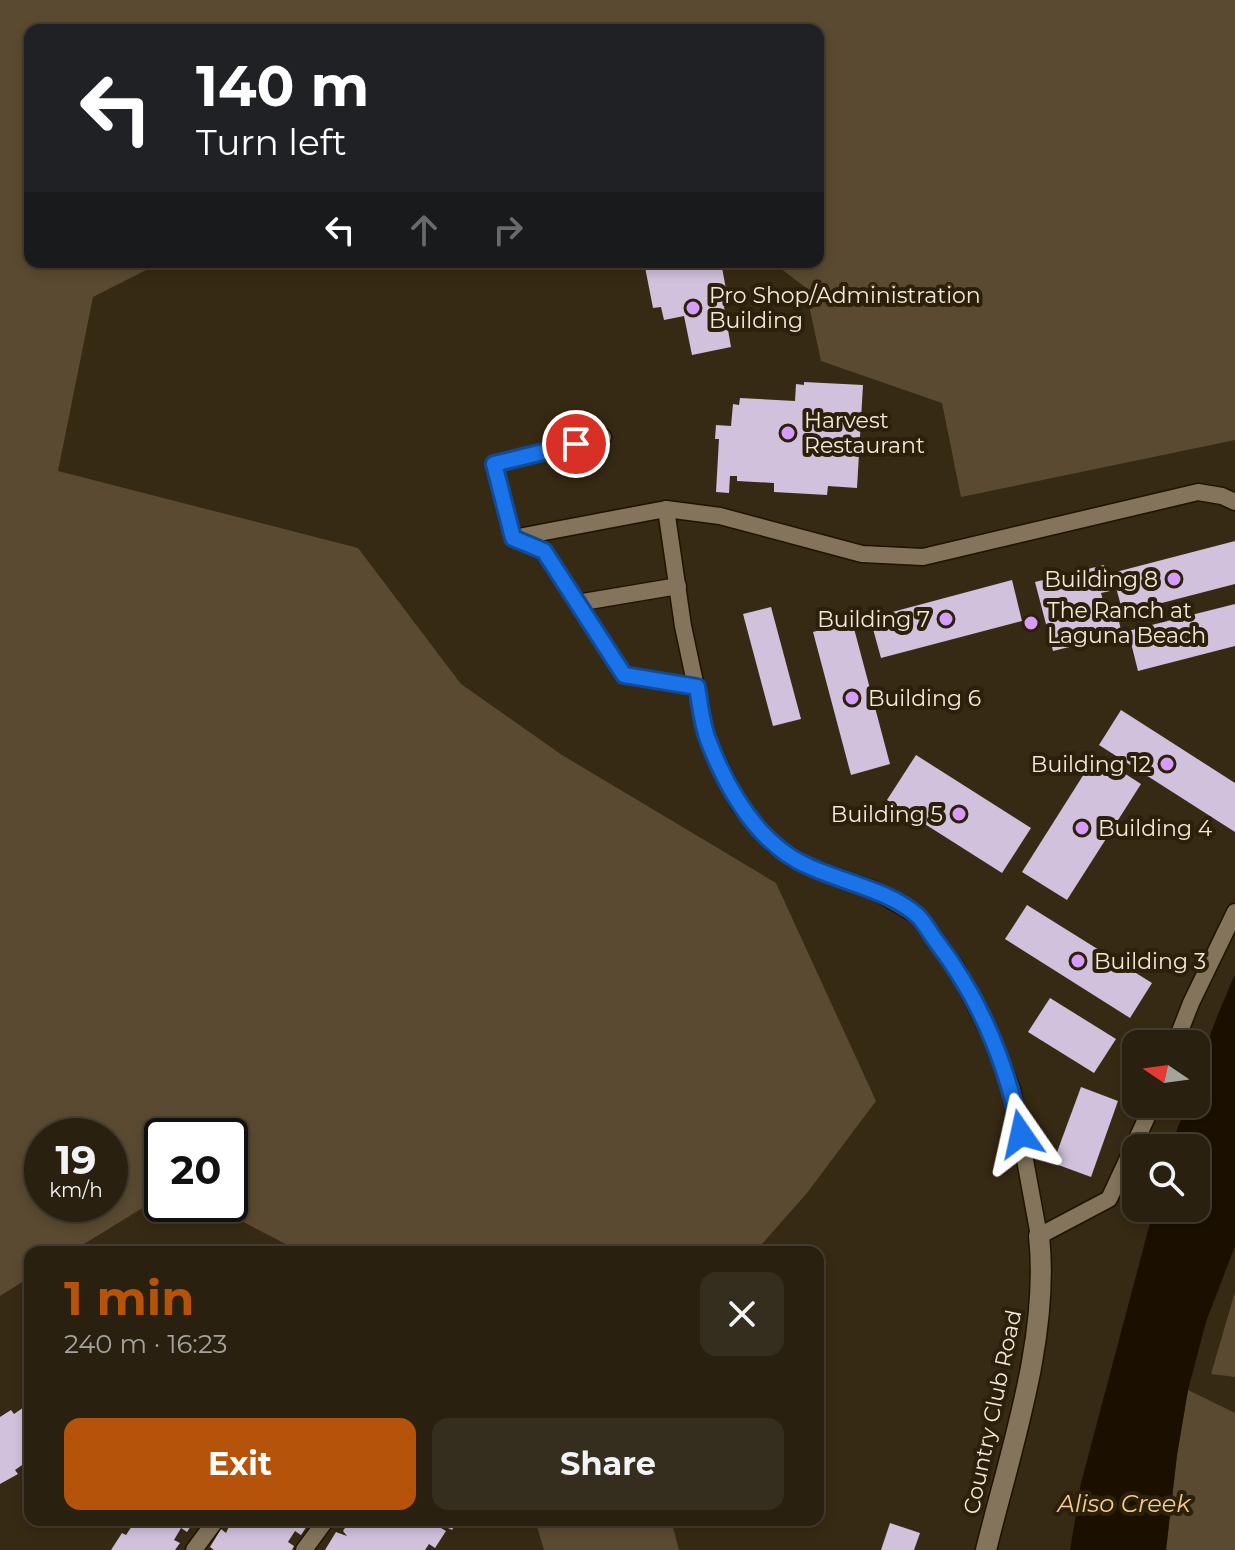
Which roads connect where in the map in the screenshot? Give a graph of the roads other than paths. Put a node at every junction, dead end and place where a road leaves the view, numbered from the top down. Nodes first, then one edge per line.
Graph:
1 (603, 437) dead end
2 (1235, 502) edge
3 (666, 509) junction
4 (513, 538) junction
5 (678, 586) junction
6 (577, 603) junction
7 (697, 687) junction
8 (1235, 912) edge
9 (1180, 1030) edge
10 (1147, 1118) edge
11 (1039, 1236) junction
12 (212, 1526) edge
13 (322, 1526) edge
14 (194, 1550) edge
15 (304, 1550) edge
16 (986, 1550) edge

1 - 4 lane
2 - 3 lane
3 - 4 lane
3 - 5 lane
4 - 6 lane
5 - 6 lane
5 - 7 lane
6 - 7 lane
7 - 11 lane
8 - 9 lane
10 - 11 lane
11 - 16 street, Country Club Road
12 - 14 lane
13 - 15 lane

